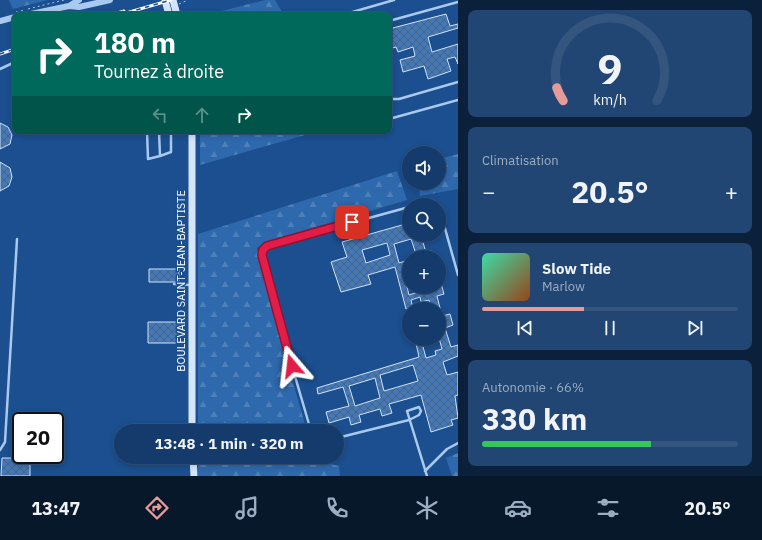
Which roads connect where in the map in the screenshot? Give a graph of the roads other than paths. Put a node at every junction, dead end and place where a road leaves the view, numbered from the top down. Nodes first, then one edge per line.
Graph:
1 (79, 0) edge
2 (110, 0) edge
3 (165, 0) edge
4 (394, 0) edge
5 (458, 2) edge
6 (69, 6) junction
7 (40, 12) edge
8 (168, 12) edge
9 (352, 12) edge
10 (12, 16) edge
11 (392, 20) edge
12 (0, 21) edge
13 (12, 63) edge
14 (0, 69) edge
15 (458, 82) edge
16 (392, 98) edge
17 (458, 100) edge
18 (392, 118) edge
19 (147, 134) edge
20 (159, 134) edge
21 (171, 134) edge
22 (192, 134) edge
23 (160, 156) junction
24 (402, 209) edge
25 (446, 234) edge
26 (17, 239) dead end
27 (458, 275) edge
28 (174, 284) dead end
29 (192, 285) junction
30 (409, 420) junction
31 (192, 424) edge
32 (309, 424) edge
33 (344, 436) edge
34 (458, 443) edge
35 (0, 450) edge
36 (191, 464) edge
37 (193, 464) edge
38 (425, 471) junction
39 (190, 476) edge
40 (194, 476) edge
41 (427, 476) edge

1 - 6 street
2 - 6 street
3 - 8 main road
4 - 9 lane
5 - 11 lane
6 - 7 street
10 - 12 street
13 - 14 lane
15 - 16 lane
17 - 18 lane
19 - 23 lane
20 - 23 lane
21 - 23 lane
22 - 29 main road, BOULEVARD SAINT-JEAN-BAPTISTE
24 - 32 lane
25 - 27 lane
26 - 35 lane
28 - 29 lane
29 - 31 main road, BOULEVARD SAINT-JEAN-BAPTISTE
30 - 30 lane
30 - 33 lane
30 - 38 lane
34 - 38 lane
36 - 39 main road
37 - 40 main road
38 - 41 lane

